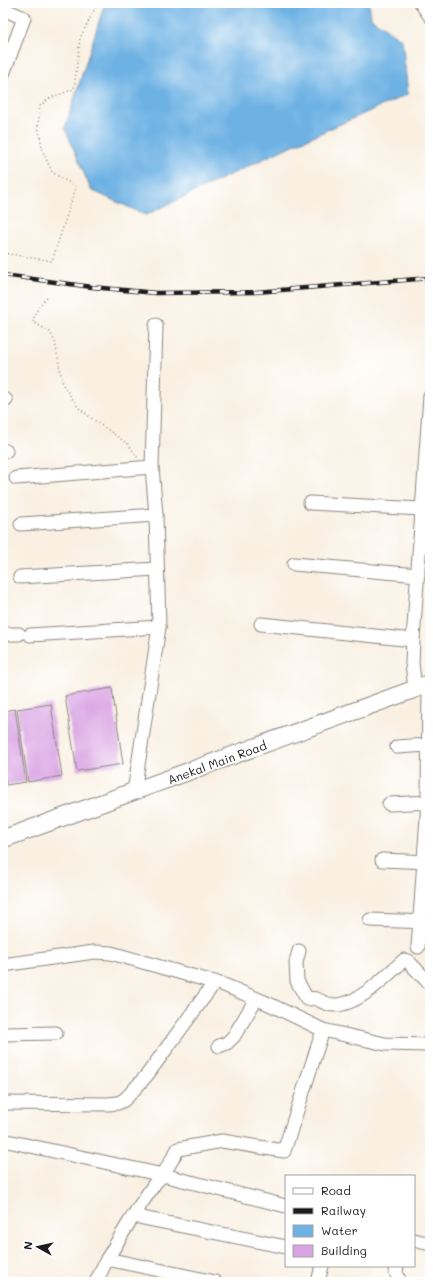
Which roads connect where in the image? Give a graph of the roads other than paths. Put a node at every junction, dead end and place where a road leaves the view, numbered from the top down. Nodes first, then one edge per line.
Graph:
1 (421, 3) edge
2 (3, 9) edge
3 (430, 16) edge
4 (3, 71) edge
5 (156, 325) dead end
6 (430, 396) edge
7 (427, 466) edge
8 (148, 467) junction
9 (16, 478) dead end
10 (310, 503) dead end
11 (424, 504) edge
12 (156, 516) junction
13 (21, 524) dead end
14 (425, 545) edge
15 (294, 564) dead end
16 (156, 569) junction
17 (418, 575) junction
18 (20, 577) dead end
19 (261, 624) dead end
20 (159, 627) junction
21 (3, 634) edge
22 (413, 640) junction
23 (425, 685) edge
24 (429, 742) edge
25 (397, 747) dead end
26 (134, 792) junction
27 (429, 802) edge
28 (389, 804) dead end
29 (3, 839) edge
30 (382, 860) dead end
31 (427, 862) edge
32 (370, 920) dead end
33 (425, 922) edge
34 (418, 947) dead end
35 (299, 951) dead end
36 (3, 965) edge
37 (215, 982) junction
38 (430, 984) edge
39 (256, 999) junction
40 (307, 999) junction
41 (286, 1013) junction
42 (323, 1030) junction
43 (56, 1033) dead end
44 (3, 1034) edge
45 (430, 1045) edge
46 (219, 1046) dead end
47 (3, 1103) edge
48 (3, 1140) edge
49 (3, 1148) edge
50 (159, 1179) junction
51 (285, 1206) edge
52 (133, 1216) junction
53 (415, 1240) edge
54 (430, 1244) edge
55 (285, 1247) edge
56 (107, 1260) junction
57 (322, 1267) edge
58 (397, 1267) edge
59 (96, 1282) edge
60 (215, 1282) edge
61 (318, 1282) edge
62 (400, 1282) edge
63 (405, 1282) edge
64 (410, 1282) edge

1 - 3 street
2 - 4 street
5 - 8 street
6 - 7 street
7 - 11 street
8 - 9 street
8 - 12 street
10 - 11 street
11 - 14 street
12 - 13 street
12 - 16 street
14 - 17 street
15 - 17 street
16 - 18 street
16 - 20 street
17 - 22 street
19 - 22 street
20 - 21 street
20 - 26 street
22 - 23 street
23 - 24 street
23 - 26 main road, Anekal Main Road
24 - 25 street
24 - 27 street
26 - 29 main road, Anekal Main Road
27 - 28 street
27 - 31 street
30 - 31 street
31 - 33 street
32 - 33 street
33 - 34 street
35 - 40 street
36 - 37 street
37 - 39 street
37 - 47 street
38 - 40 street
39 - 41 street
39 - 46 street
40 - 41 street
41 - 42 street
42 - 45 street
42 - 50 street
43 - 44 street
48 - 50 street
49 - 50 street
50 - 51 street
50 - 52 street
52 - 55 street
52 - 56 street
53 - 54 street
56 - 59 street
56 - 60 street
57 - 61 street
58 - 62 street
63 - 64 street

